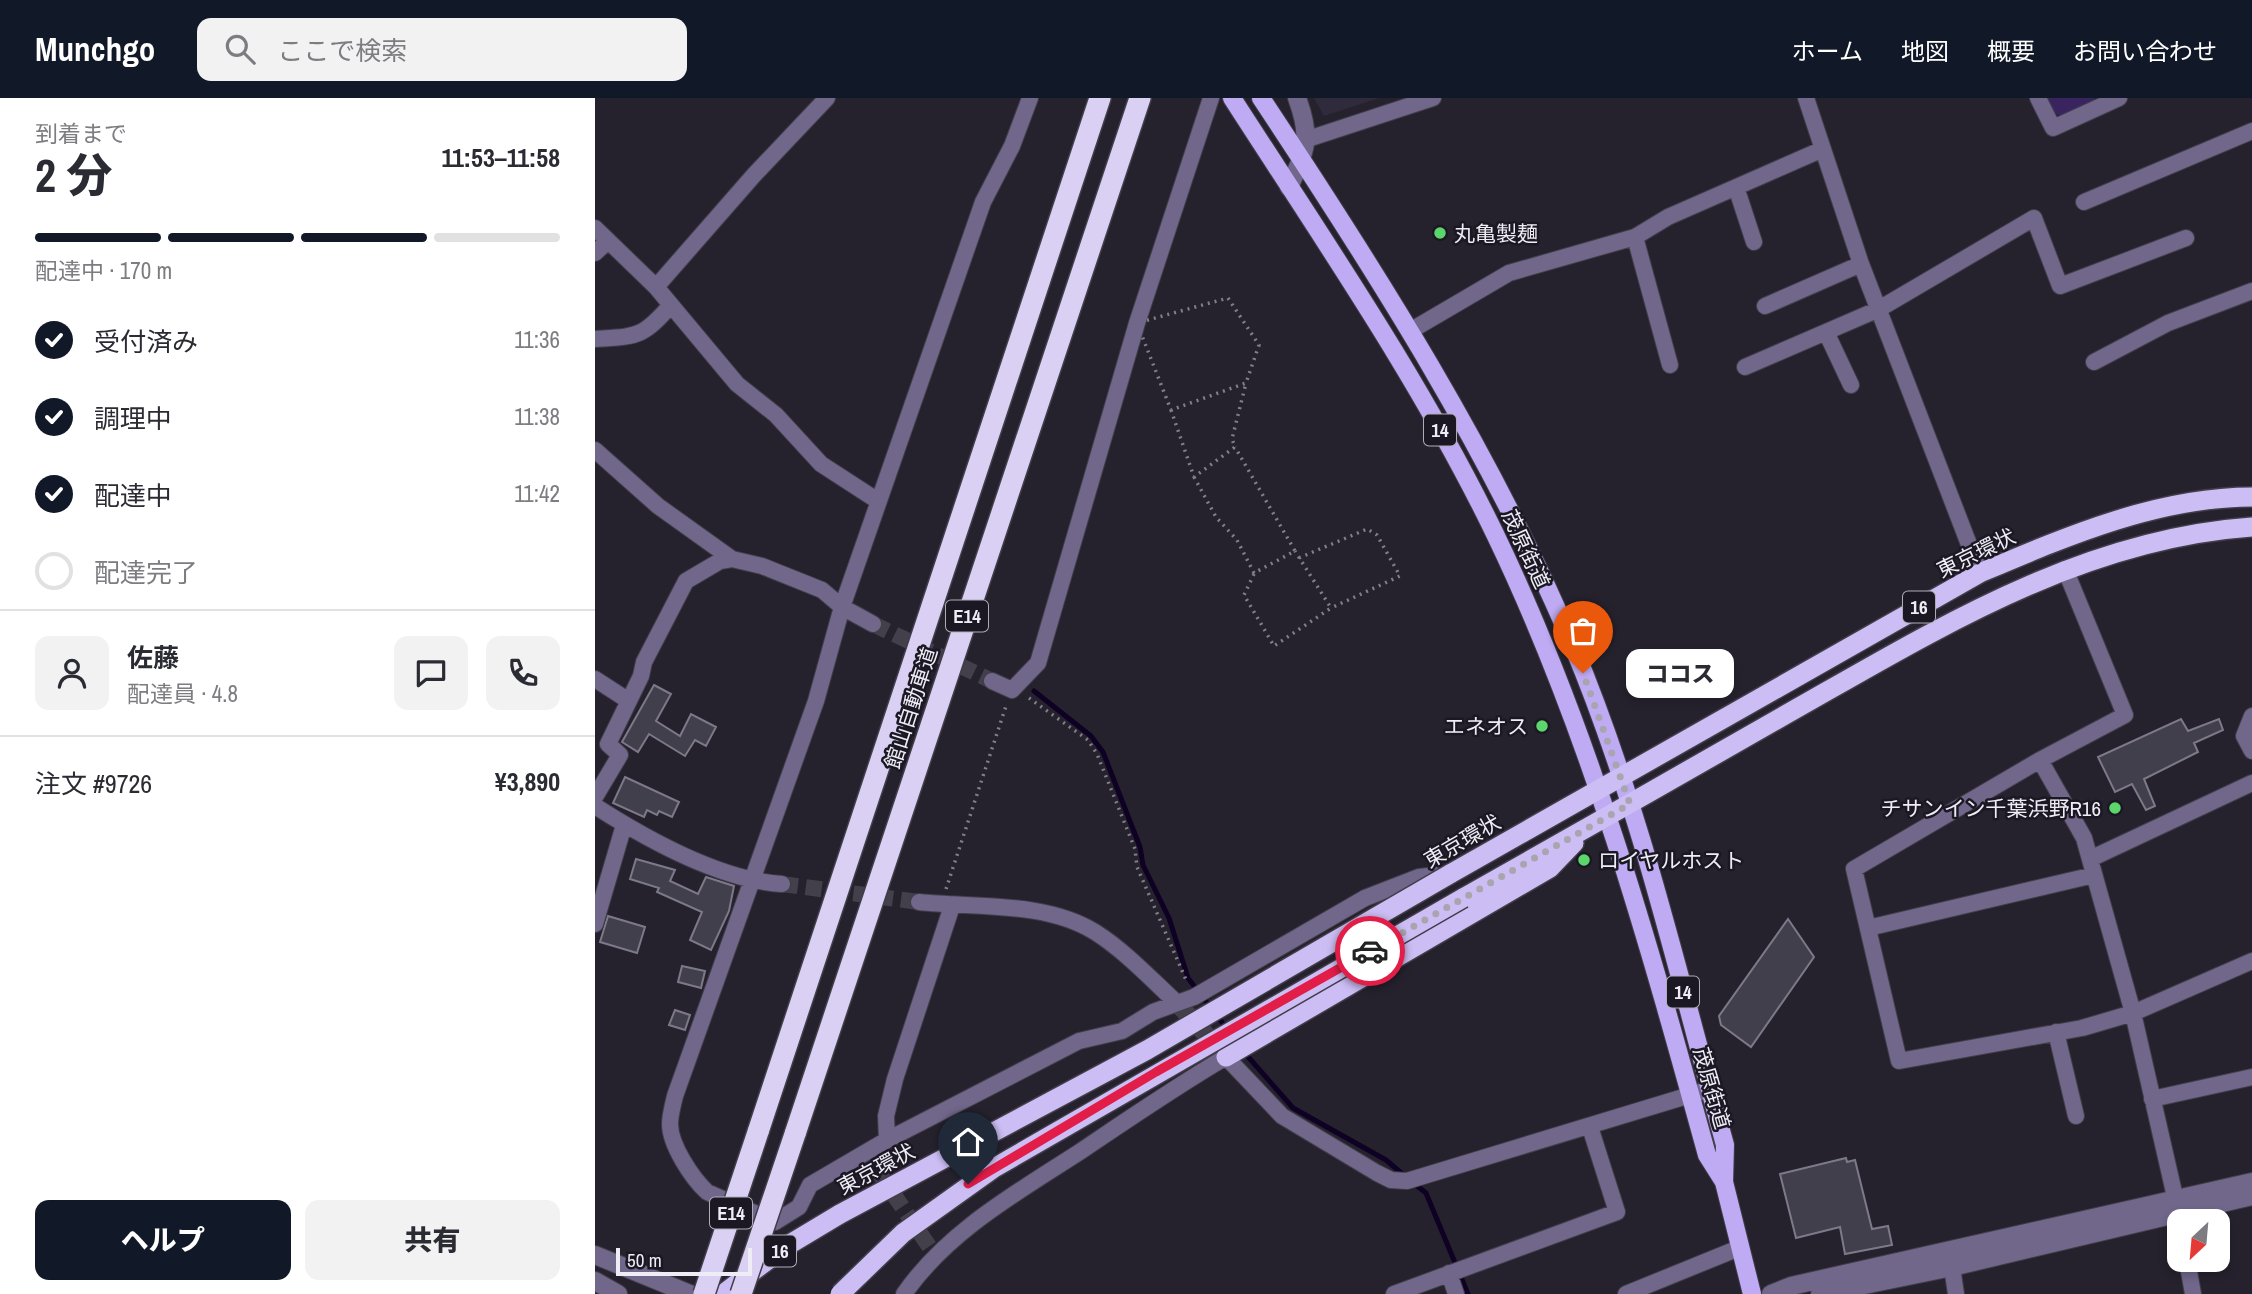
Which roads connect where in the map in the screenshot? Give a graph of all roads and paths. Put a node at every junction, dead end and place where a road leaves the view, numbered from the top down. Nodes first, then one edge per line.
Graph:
1 (827, 98) edge
2 (1030, 98) edge
3 (1100, 98) edge
4 (1140, 98) edge
5 (1211, 98) edge
6 (1232, 98) edge
7 (1261, 98) edge
8 (1297, 98) edge
9 (1433, 98) edge
10 (1807, 98) edge
11 (2038, 98) edge
12 (2119, 98) edge
13 (2252, 131) edge
14 (1308, 139) junction
15 (1823, 149) junction
16 (1302, 159) junction
17 (1289, 187) junction
18 (1736, 187) junction
19 (2084, 202) dead end
20 (595, 228) edge
21 (1635, 237) junction
22 (2186, 238) dead end
23 (608, 241) junction
24 (1754, 242) dead end
25 (595, 253) edge
26 (1861, 264) junction
27 (656, 287) junction
28 (2252, 291) edge
29 (671, 305) junction
30 (1765, 306) dead end
31 (1879, 309) junction
32 (1137, 323) junction
33 (1410, 331) junction
34 (1826, 332) junction
35 (595, 340) edge
36 (2094, 362) dead end
37 (1670, 365) dead end
38 (1745, 367) dead end
39 (1246, 383) junction
40 (1851, 385) dead end
41 (1171, 410) junction
42 (1235, 447) junction
43 (595, 450) edge
44 (1194, 477) junction
45 (2252, 497) edge
46 (878, 501) junction
47 (2252, 527) edge
48 (1294, 551) junction
49 (1299, 558) junction
50 (732, 559) junction
51 (2065, 569) junction
52 (1254, 573) junction
53 (1980, 573) junction
54 (842, 607) junction
55 (1331, 608) junction
56 (873, 624) tunnel mouth
57 (595, 679) edge
58 (992, 681) tunnel mouth
59 (1011, 690) junction
60 (629, 701) junction
61 (2252, 716) edge
62 (2252, 751) edge
63 (2040, 760) junction
64 (1621, 776) junction
65 (2252, 783) edge
66 (1597, 789) junction
67 (595, 797) edge
68 (1630, 804) junction
69 (595, 806) edge
70 (1606, 816) junction
71 (624, 825) junction
72 (1589, 827) junction
73 (2092, 867) junction
74 (1450, 874) junction
75 (753, 882) junction
76 (782, 884) tunnel mouth
77 (919, 902) tunnel mouth
78 (947, 905) junction
79 (595, 924) edge
80 (1868, 928) junction
81 (2252, 961) edge
82 (1194, 997) junction
83 (1177, 1003) junction
84 (2133, 1013) junction
85 (2056, 1032) junction
86 (1226, 1057) junction
87 (2252, 1077) edge
88 (1710, 1089) junction
89 (1691, 1096) junction
90 (2152, 1099) junction
91 (2076, 1116) dead end
92 (1590, 1127) junction
93 (887, 1140) junction
94 (1724, 1182) junction
95 (2252, 1182) edge
96 (2252, 1196) edge
97 (2178, 1209) edge
98 (2183, 1209) edge
99 (2188, 1209) edge
100 (2167, 1213) edge
101 (2167, 1214) edge
102 (1739, 1248) junction
103 (595, 1255) edge
104 (1952, 1266) junction
105 (2189, 1272) edge
106 (1448, 1273) junction
107 (595, 1281) edge
108 (618, 1294) edge
109 (689, 1294) edge
110 (704, 1294) edge
111 (723, 1294) edge
112 (741, 1294) edge
113 (840, 1294) edge
114 (904, 1294) edge
115 (1394, 1294) edge
116 (1456, 1294) edge
117 (1626, 1294) edge
118 (1752, 1294) edge
119 (1771, 1294) edge
120 (1820, 1294) edge
121 (1956, 1294) edge
122 (2193, 1294) edge

1 - 27 street
2 - 46 street
3 - 110 highway, 館山自動車道 / E14, bridge
4 - 112 highway, 館山自動車道 / E14, bridge
5 - 32 street
6 - 17 main road, 茂原街道 / 14
7 - 16 main road, 茂原街道 / 14
8 - 14 street
9 - 14 street
10 - 15 street
11 - 12 street
13 - 19 street
14 - 16 street
15 - 18 street
15 - 26 street
16 - 17 street
16 - 33 main road, 茂原街道 / 14
17 - 66 main road, 茂原街道 / 14
18 - 21 street
18 - 24 street
20 - 23 street
21 - 33 street
21 - 37 street
22 - 31 street
23 - 25 street
23 - 27 street
26 - 30 street
26 - 31 street
27 - 29 street
28 - 36 street
29 - 35 street
29 - 46 street
31 - 34 street
31 - 53 street
32 - 39 path
32 - 41 path
32 - 59 street
33 - 64 main road, 茂原街道 / 14
34 - 38 street
34 - 40 street
39 - 41 path
39 - 42 path
41 - 44 path
42 - 44 path
42 - 48 path
43 - 50 street
44 - 52 path
45 - 53 highway, 東京環状 / 16
46 - 54 street
47 - 51 highway, 16
48 - 49 path
48 - 52 path
49 - 55 path
49 - 55 path
50 - 54 street
50 - 60 street
51 - 63 street
51 - 68 highway, 16
52 - 55 path
53 - 64 highway, 東京環状 / 16
54 - 56 street
54 - 75 street
57 - 60 street
58 - 59 street
59 - 78 path
59 - 82 path
60 - 67 street
61 - 62 street
63 - 73 street
63 - 80 street
64 - 66 highway, 東京環状 / 16
64 - 68 main road, 茂原街道 / 14
65 - 73 street
66 - 70 main road, 茂原街道 / 14
66 - 74 highway, 東京環状 / 16
68 - 70 highway, 16
68 - 88 main road, 茂原街道 / 14
69 - 71 street
70 - 72 highway, 16
70 - 89 main road, 茂原街道 / 14
71 - 75 street
71 - 79 street
72 - 86 highway, 16
72 - 113 highway, 16, bridge
73 - 80 street
73 - 84 street
74 - 82 street
74 - 111 highway, 東京環状 / 16, bridge
75 - 76 street
75 - 93 street
77 - 78 street
78 - 83 street
78 - 93 street
80 - 85 street
81 - 84 street
82 - 83 street
83 - 93 street
84 - 85 street
84 - 90 street
85 - 91 street
86 - 92 street
86 - 114 street
87 - 90 street
88 - 89 street
88 - 94 main road, 茂原街道 / 14
89 - 92 street
89 - 94 main road, 茂原街道 / 14
90 - 97 street
92 - 106 street
94 - 102 main road, 茂原街道 / 14
95 - 98 street
96 - 99 street
100 - 119 street
101 - 104 street
102 - 117 street
102 - 118 main road, 茂原街道 / 14
103 - 109 street
104 - 120 street
104 - 121 street
105 - 122 street
106 - 115 street
106 - 116 street
107 - 108 street

